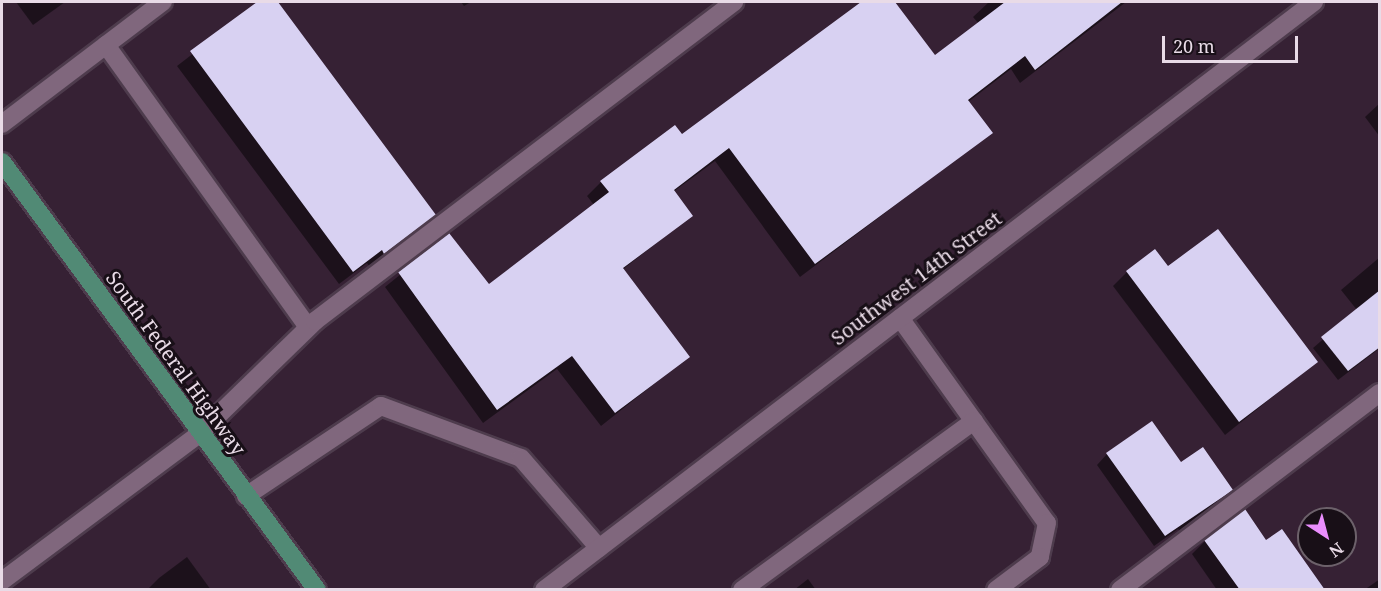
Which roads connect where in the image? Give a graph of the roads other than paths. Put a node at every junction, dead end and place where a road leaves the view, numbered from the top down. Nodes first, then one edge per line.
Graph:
1 (163, 2) edge
2 (734, 2) edge
3 (1314, 2) edge
4 (106, 45) junction
5 (2, 124) edge
6 (2, 162) edge
7 (900, 318) junction
8 (308, 327) junction
9 (1380, 393) edge
10 (974, 421) junction
11 (199, 434) junction
12 (246, 496) junction
13 (599, 548) junction
14 (2, 581) edge
15 (317, 590) edge
16 (544, 590) edge
17 (742, 590) edge
18 (996, 590) edge
19 (1120, 590) edge

1 - 4 street
2 - 8 street
3 - 7 street, Southwest 14th Street
4 - 5 street
4 - 8 street
6 - 11 main road, South Federal Highway
7 - 10 street
7 - 13 street, Southwest 14th Street
8 - 11 street
9 - 19 street
10 - 17 street
10 - 18 street
11 - 12 main road, South Federal Highway
11 - 14 street
12 - 13 street
12 - 15 main road, South Federal Highway
13 - 16 street, Southwest 14th Street

